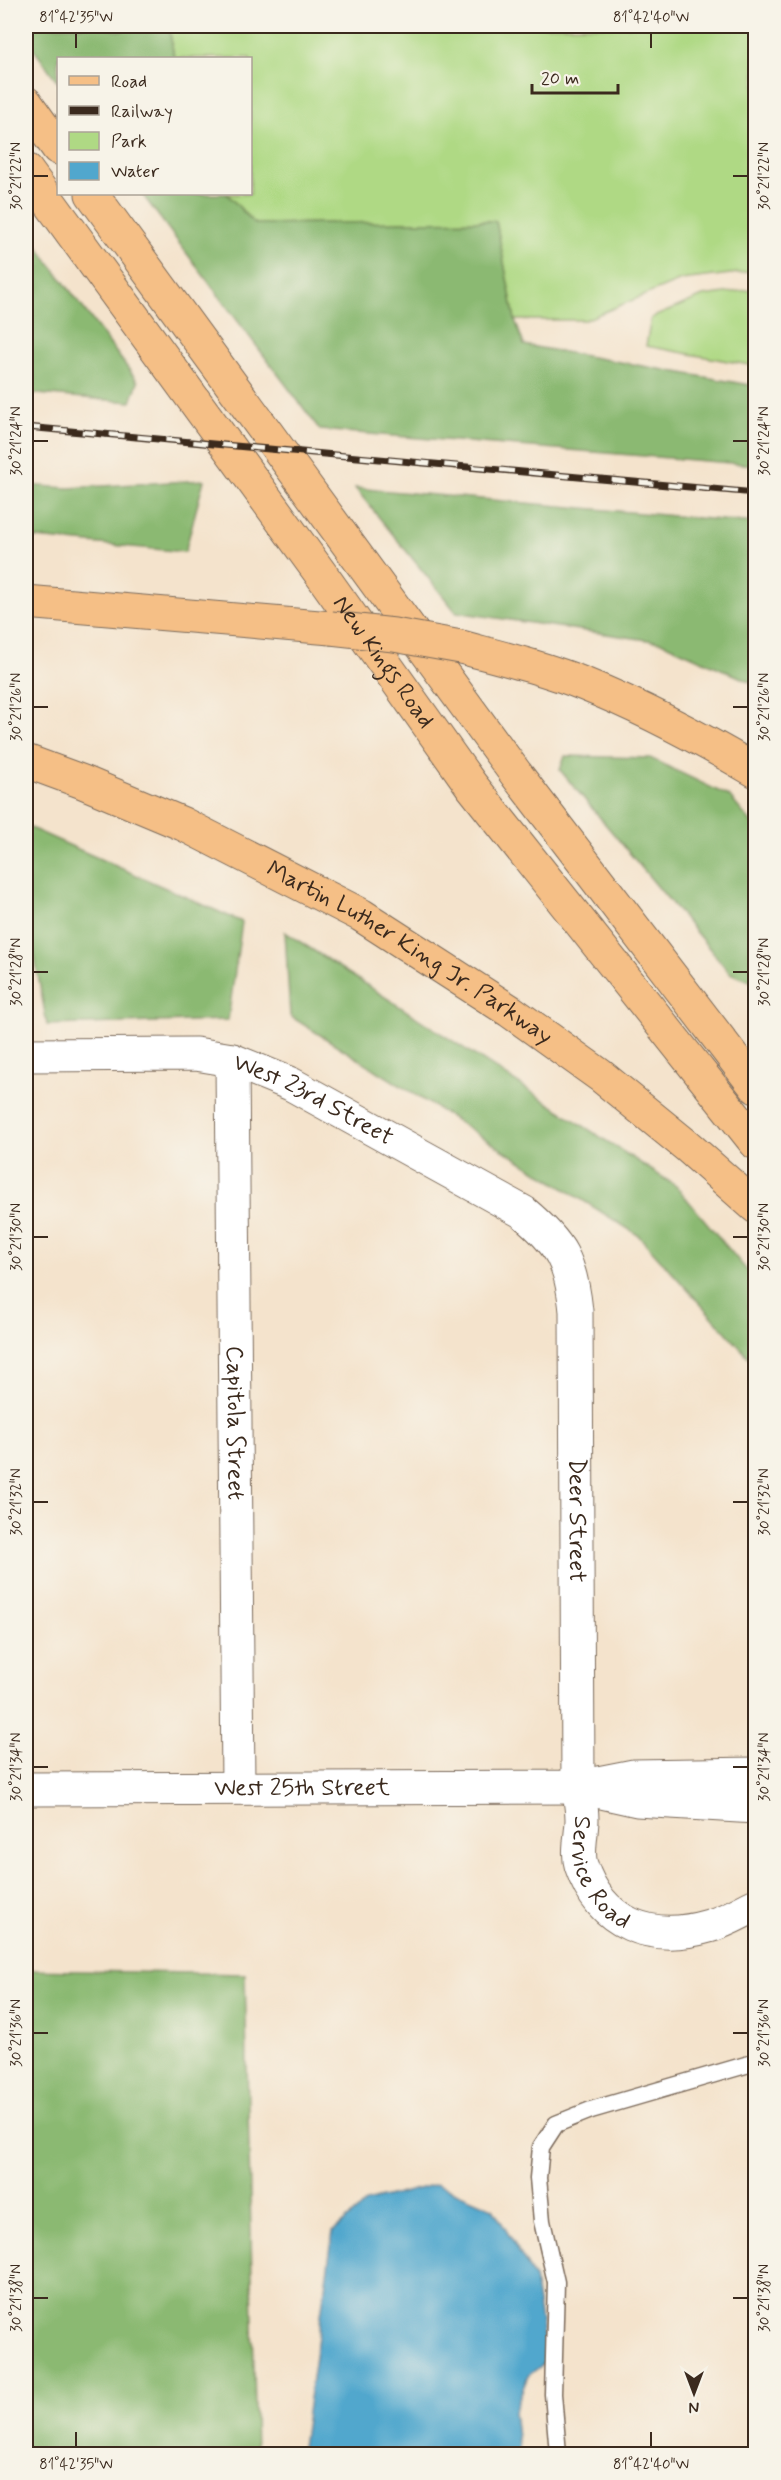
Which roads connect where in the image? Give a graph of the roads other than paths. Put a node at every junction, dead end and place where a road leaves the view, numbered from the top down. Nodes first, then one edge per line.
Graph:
1 (26, 103) edge
2 (57, 147) edge
3 (26, 170) edge
4 (93, 195) edge
5 (162, 289) junction
6 (142, 328) junction
7 (26, 602) edge
8 (26, 761) edge
9 (756, 771) edge
10 (667, 975) junction
11 (639, 996) junction
12 (26, 1055) edge
13 (232, 1060) junction
14 (756, 1087) edge
15 (756, 1143) edge
16 (756, 1207) edge
17 (563, 1255) joint
18 (756, 1774) edge
19 (238, 1787) junction
20 (578, 1787) junction
21 (26, 1789) edge
22 (756, 1807) edge
23 (756, 1905) edge
24 (756, 2062) edge
25 (558, 2454) edge

1 - 2 main road
3 - 6 main road, New Kings Road
4 - 5 main road, New Kings Road
5 - 6 street
5 - 10 main road, New Kings Road
6 - 11 main road, New Kings Road
7 - 9 main road, bridge
8 - 16 main road, Martin Luther King Jr. Parkway
10 - 11 street
10 - 14 main road, New Kings Road
11 - 15 main road, New Kings Road
12 - 13 street, West 23rd Street
13 - 17 street, West 23rd Street
13 - 19 street, Capitola Street
17 - 20 street, Deer Street
18 - 20 street, West 25th Street
19 - 20 street, West 25th Street
19 - 21 street, West 25th Street
20 - 22 street, West 25th Street
20 - 23 street, Service Road
24 - 25 lane

